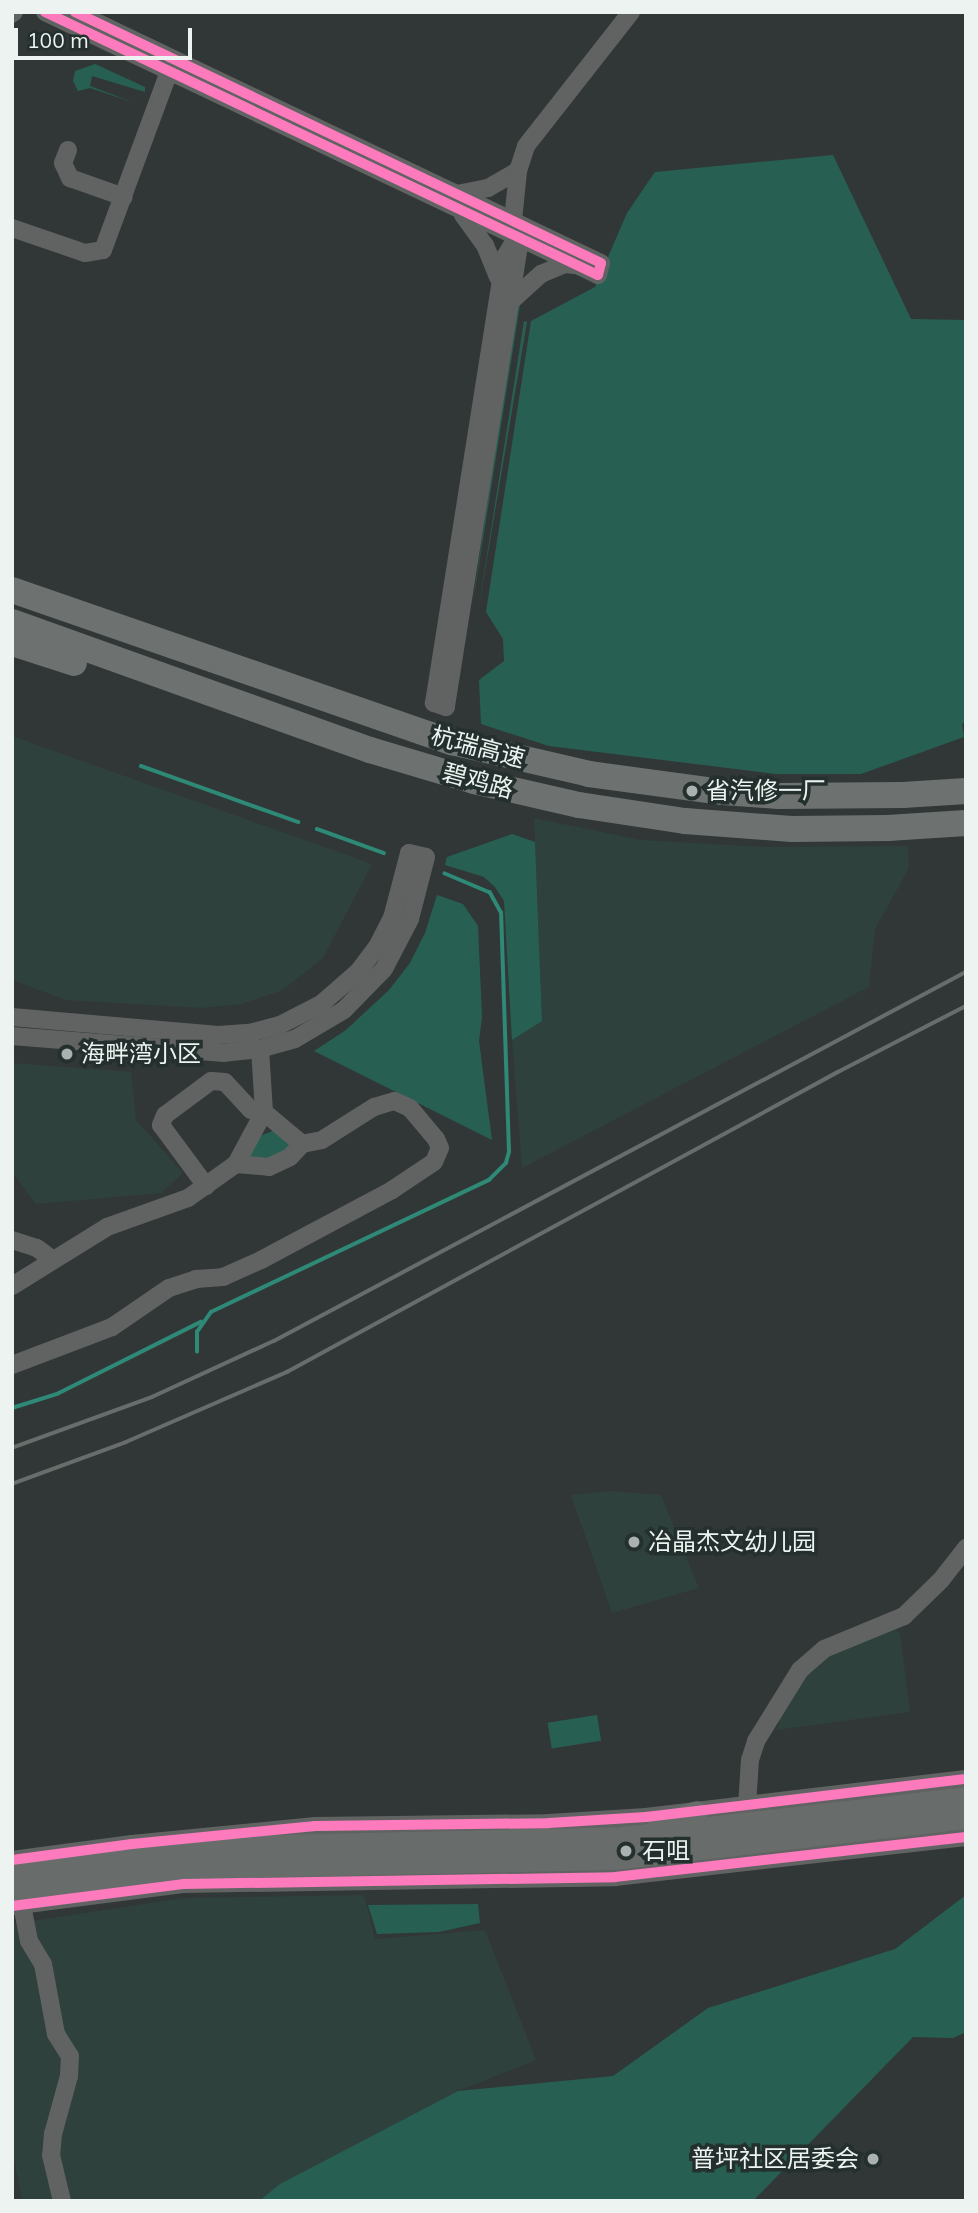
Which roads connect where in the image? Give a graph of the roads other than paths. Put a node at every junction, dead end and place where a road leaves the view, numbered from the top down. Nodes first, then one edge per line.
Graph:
1 (45, 12) edge
2 (75, 12) edge
3 (631, 12) edge
4 (169, 72) junction
5 (68, 150) dead end
6 (518, 171) junction
7 (124, 197) junction
8 (457, 202) junction
9 (496, 213) junction
10 (513, 221) junction
11 (12, 228) edge
12 (541, 234) junction
13 (520, 239) junction
14 (578, 266) junction
15 (505, 296) junction
16 (12, 590) edge
17 (12, 601) edge
18 (12, 622) edge
19 (12, 637) edge
20 (12, 643) edge
21 (159, 689) junction
22 (966, 791) edge
23 (966, 802) edge
24 (966, 823) edge
25 (966, 834) edge
26 (12, 1017) edge
27 (12, 1036) edge
28 (260, 1049) junction
29 (264, 1112) junction
30 (302, 1144) junction
31 (236, 1164) junction
32 (206, 1186) junction
33 (12, 1240) edge
34 (53, 1260) junction
35 (12, 1286) edge
36 (12, 1365) edge
37 (966, 1548) edge
38 (966, 1779) edge
39 (966, 1798) edge
40 (747, 1806) junction
41 (696, 1812) junction
42 (966, 1817) edge
43 (966, 1836) edge
44 (622, 1838) junction
45 (12, 1860) edge
46 (12, 1874) edge
47 (16, 1901) edge
48 (62, 2201) edge

1 - 4 street
2 - 8 street
3 - 6 street
4 - 7 street
4 - 8 street
5 - 7 street
6 - 8 street
6 - 10 street
7 - 11 street
8 - 9 street
8 - 13 street
8 - 15 street
9 - 10 street
9 - 13 street
10 - 12 street
12 - 13 street
12 - 14 street
13 - 14 street
13 - 15 street
14 - 15 street
15 - 15 street
16 - 22 highway, 杭瑞高速
17 - 23 highway, 碧鸡路
18 - 24 highway, 碧鸡路
19 - 21 highway, 杭瑞高速
20 - 21 highway
21 - 25 highway, 杭瑞高速
26 - 28 street
27 - 28 street
28 - 29 street
29 - 30 street
29 - 31 street
29 - 32 street
30 - 31 street
30 - 36 street
31 - 32 street
32 - 34 street
33 - 34 street
34 - 35 street
37 - 40 street
38 - 40 street
39 - 44 main road
40 - 41 street
41 - 44 main road
41 - 45 street
42 - 47 main road
43 - 47 street
44 - 46 main road
47 - 48 street

